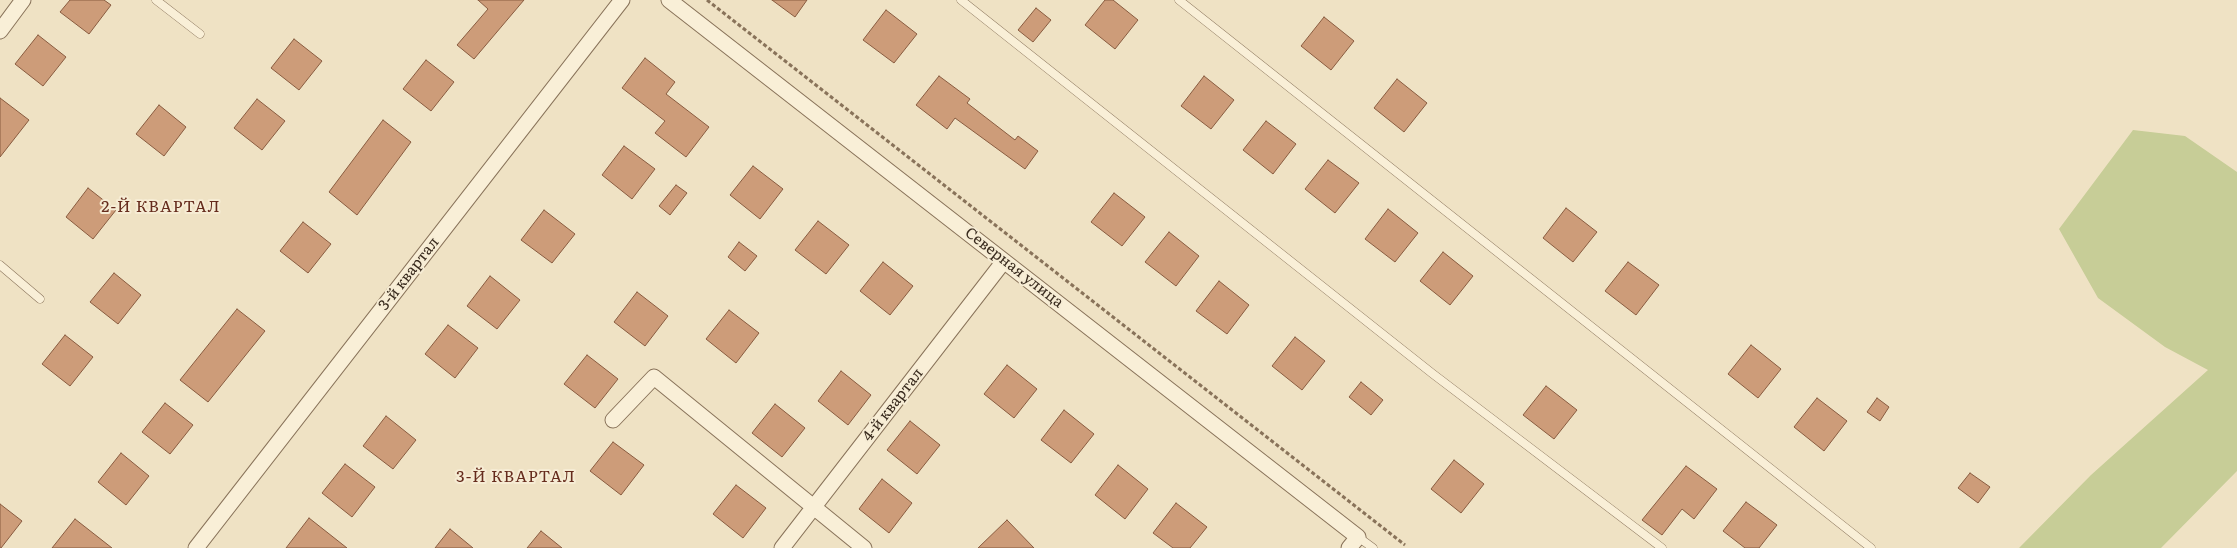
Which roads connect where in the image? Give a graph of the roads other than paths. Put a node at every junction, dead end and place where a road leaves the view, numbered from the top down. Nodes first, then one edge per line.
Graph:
1 (24, 0) edge
2 (156, 0) edge
3 (622, 0) edge
4 (669, 0) edge
5 (961, 0) edge
6 (1179, 0) edge
7 (0, 31) edge
8 (200, 34) dead end
9 (1004, 261) junction
10 (0, 266) edge
11 (40, 299) dead end
12 (613, 420) dead end
13 (813, 509) junction
14 (1354, 542) edge
15 (196, 548) edge
16 (782, 548) edge
17 (864, 548) edge
18 (1373, 548) edge
19 (1662, 548) edge
20 (1871, 548) edge

1 - 7 street
2 - 8 lane
3 - 15 street, 3-й квартал
4 - 9 street, Северная улица
5 - 19 lane
6 - 20 lane
9 - 13 street, 4-й квартал
9 - 14 street, Северная улица
10 - 11 lane
12 - 13 street
13 - 16 street, 4-й квартал
13 - 17 street
14 - 18 lane

